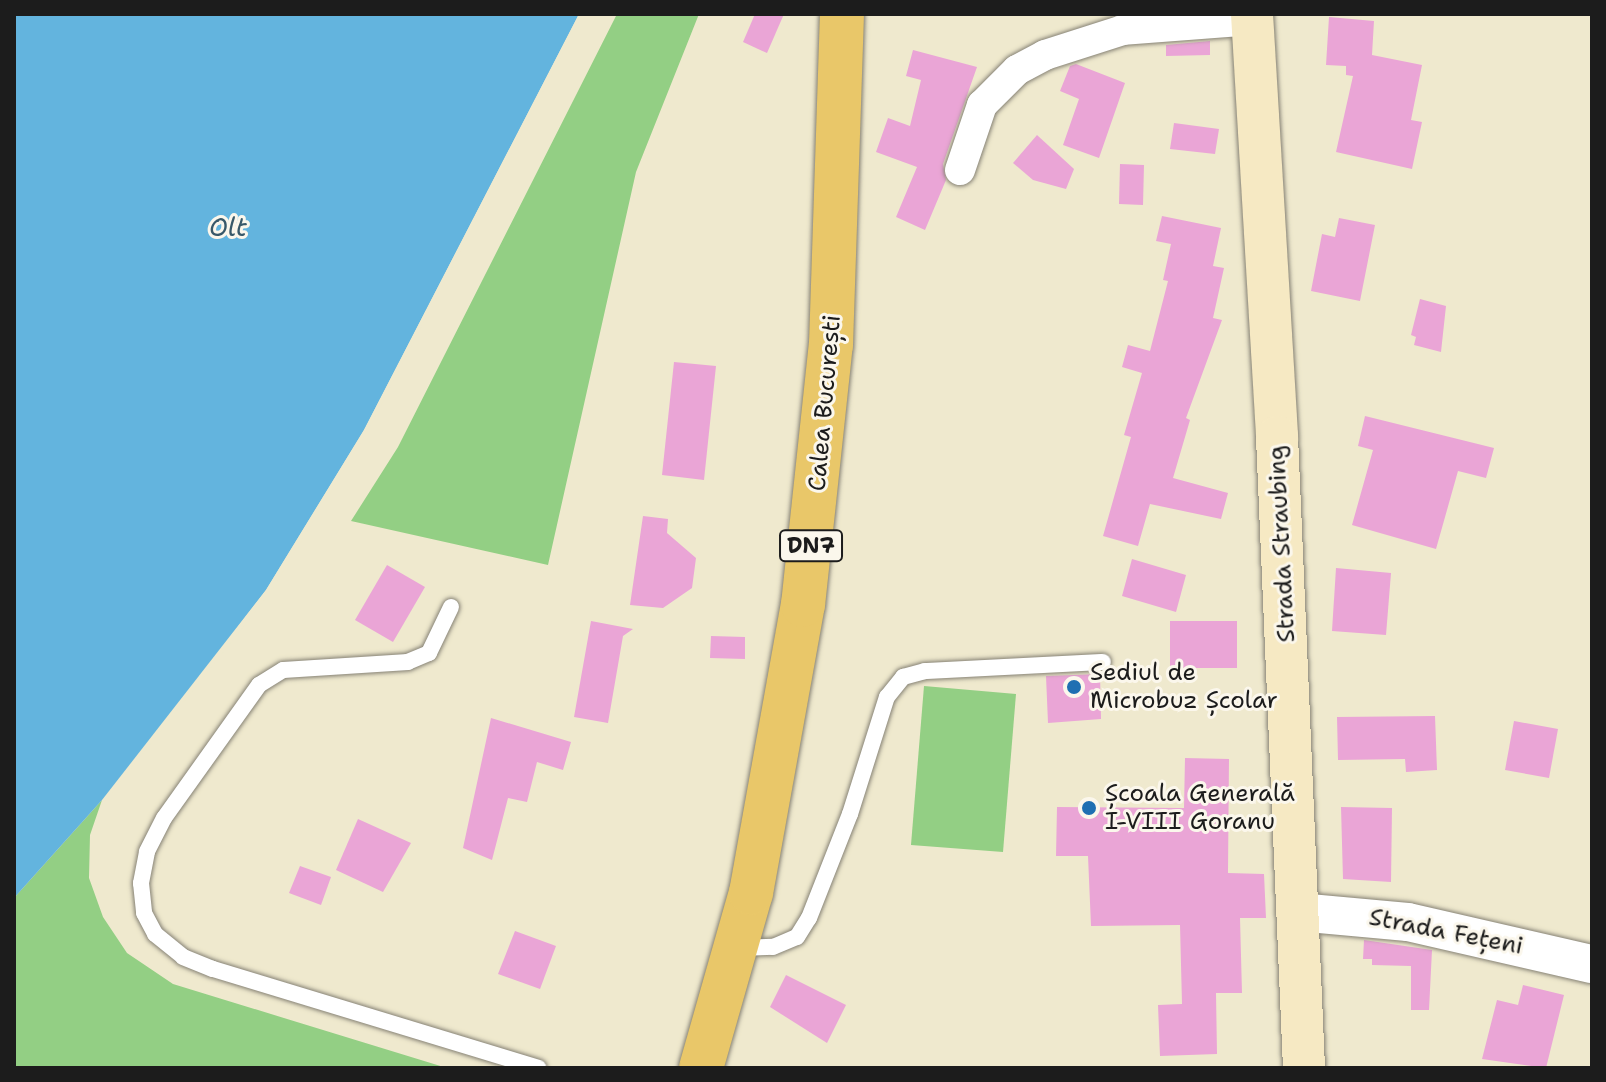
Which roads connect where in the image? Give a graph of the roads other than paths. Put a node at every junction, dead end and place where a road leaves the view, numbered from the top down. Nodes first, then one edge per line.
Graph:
1 (842, 14) edge
2 (1252, 17) edge
3 (960, 170) dead end
4 (451, 607) dead end
5 (1103, 662) dead end
6 (1298, 912) junction
7 (736, 948) junction
8 (1592, 964) edge
9 (538, 1068) edge
10 (701, 1068) edge
11 (1304, 1068) edge

1 - 7 highway, Calea București / DN7
2 - 3 street, Strada Straubing
2 - 6 main road, Strada Straubing
4 - 9 lane
5 - 7 lane
6 - 8 street, Strada Fețeni
6 - 11 main road, Strada Straubing
7 - 10 highway, Calea București / DN7

